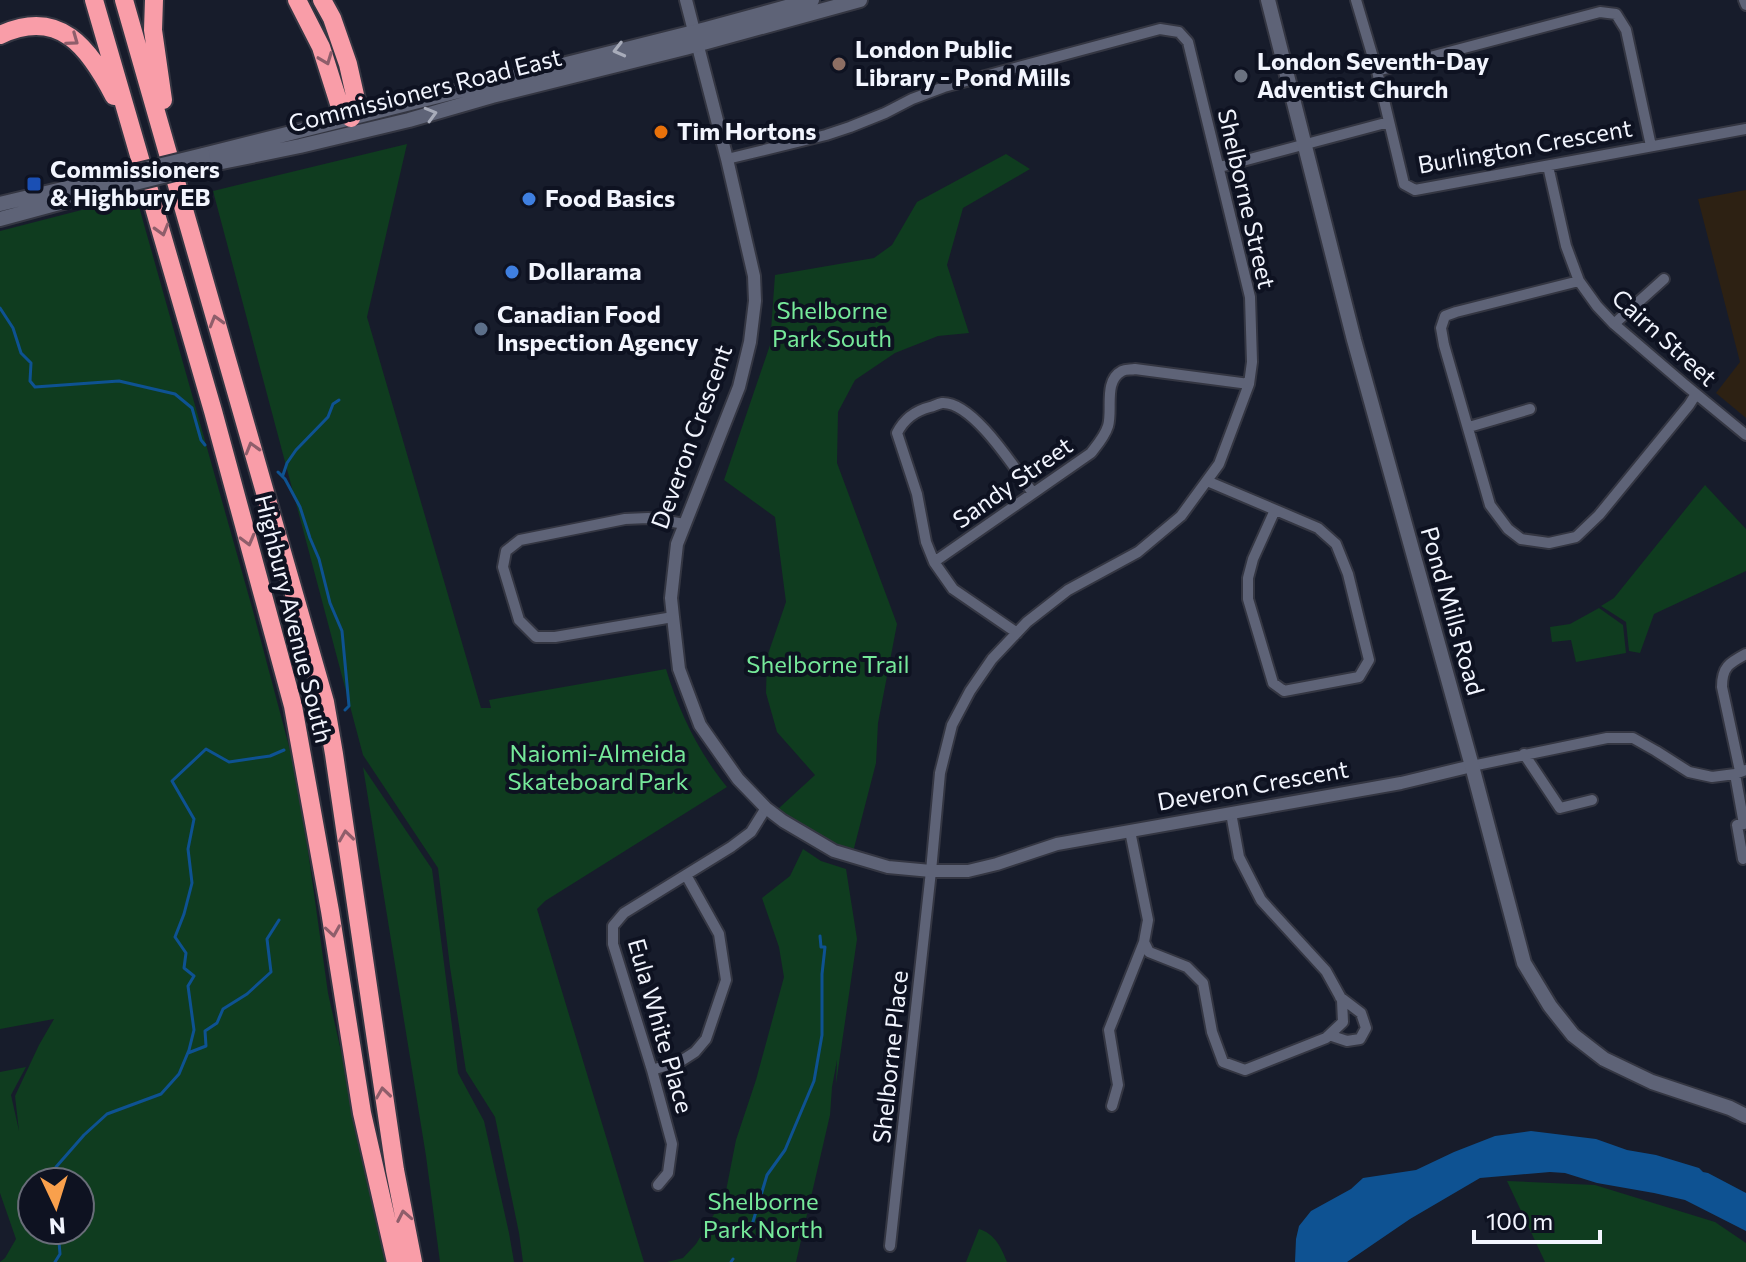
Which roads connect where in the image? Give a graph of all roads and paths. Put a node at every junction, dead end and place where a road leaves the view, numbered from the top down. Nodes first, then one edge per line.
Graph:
1 (94, 0) edge
2 (124, 0) edge
3 (154, 0) edge
4 (297, 0) edge
5 (322, 0) edge
6 (686, 0) edge
7 (812, 0) edge
8 (860, 0) edge
9 (1268, 0) edge
10 (1356, 0) edge
11 (0, 35) edge
12 (696, 37) junction
13 (1377, 71) junction
14 (1389, 122) junction
15 (353, 125) junction
16 (1746, 129) edge
17 (1304, 144) junction
18 (167, 146) junction
19 (1651, 146) junction
20 (141, 155) junction
21 (727, 159) junction
22 (1548, 166) junction
23 (1220, 167) junction
24 (114, 182) junction
25 (0, 204) edge
26 (0, 219) edge
27 (1664, 279) dead end
28 (1579, 281) junction
29 (1614, 324) junction
30 (1249, 384) junction
31 (1696, 394) junction
32 (1530, 409) dead end
33 (1469, 427) junction
34 (1746, 435) edge
35 (1207, 481) junction
36 (1033, 493) junction
37 (1275, 510) junction
38 (685, 524) junction
39 (934, 562) junction
40 (673, 617) junction
41 (1017, 633) junction
42 (1746, 654) edge
43 (1524, 754) junction
44 (1472, 766) junction
45 (1740, 771) edge
46 (1592, 800) dead end
47 (766, 808) junction
48 (1231, 813) junction
49 (1130, 831) junction
50 (1743, 859) dead end
51 (931, 871) junction
52 (686, 875) junction
53 (1144, 942) junction
54 (1340, 997) junction
55 (1329, 1035) junction
56 (652, 1070) junction
57 (1112, 1106) dead end
58 (1746, 1116) edge
59 (658, 1185) dead end
60 (890, 1246) dead end
61 (396, 1262) edge
62 (413, 1262) edge

1 - 20 highway, Highbury Avenue South
2 - 18 highway, Highbury Avenue South
3 - 18 highway
4 -> 15 highway
5 - 15 highway
6 - 12 street, Deveron Crescent
7 - 12 main road, Commissioners Road East
8 - 12 main road, Commissioners Road East
9 - 17 main road, Pond Mills Road
10 - 13 street, Burlington Crescent
11 -> 20 highway
12 - 15 main road, Commissioners Road East
12 - 21 street, Deveron Crescent
13 - 14 street, Burlington Crescent
13 - 19 street
14 - 17 street
14 - 22 street, Burlington Crescent
15 - 24 main road, Commissioners Road East, bridge
16 - 19 street, Burlington Crescent
17 - 23 street
17 - 44 main road, Pond Mills Road
62 -> 18 highway, Highbury Avenue South
19 - 22 street, Burlington Crescent
20 -> 61 highway, Highbury Avenue South
21 - 23 street, Shelborne Street
21 - 38 street, Deveron Crescent
22 - 28 street, Cairn Street
23 - 30 street, Shelborne Street
24 - 25 main road, Commissioners Road East
24 - 26 main road, Commissioners Road East
27 - 29 street
28 - 29 street, Cairn Street
28 - 33 street
29 - 31 street, Cairn Street
30 - 35 street, Shelborne Street
30 - 36 street, Sandy Street
31 - 33 street
31 - 34 street, Cairn Street
32 - 33 street
35 - 37 street
35 - 41 street, Shelborne Street
36 - 39 street, Sandy Street
36 - 39 street
37 - 37 street
38 - 40 street, Deveron Crescent
38 - 40 street
39 - 41 street
40 - 47 street, Deveron Crescent
41 - 51 street, Shelborne Street
42 - 45 street
43 - 44 street
43 - 45 street
43 - 46 street
44 - 48 street, Deveron Crescent
44 - 58 main road, Pond Mills Road
45 - 50 street
47 - 51 street, Deveron Crescent
47 - 52 street, Eula White Place
48 - 49 street, Deveron Crescent
48 - 54 street
49 - 51 street, Deveron Crescent
49 - 53 street
51 - 60 street, Shelborne Place
52 - 56 street, Eula White Place
52 - 56 street
53 - 55 street
53 - 57 street
54 - 55 street
54 - 55 street
56 - 59 street, Eula White Place

